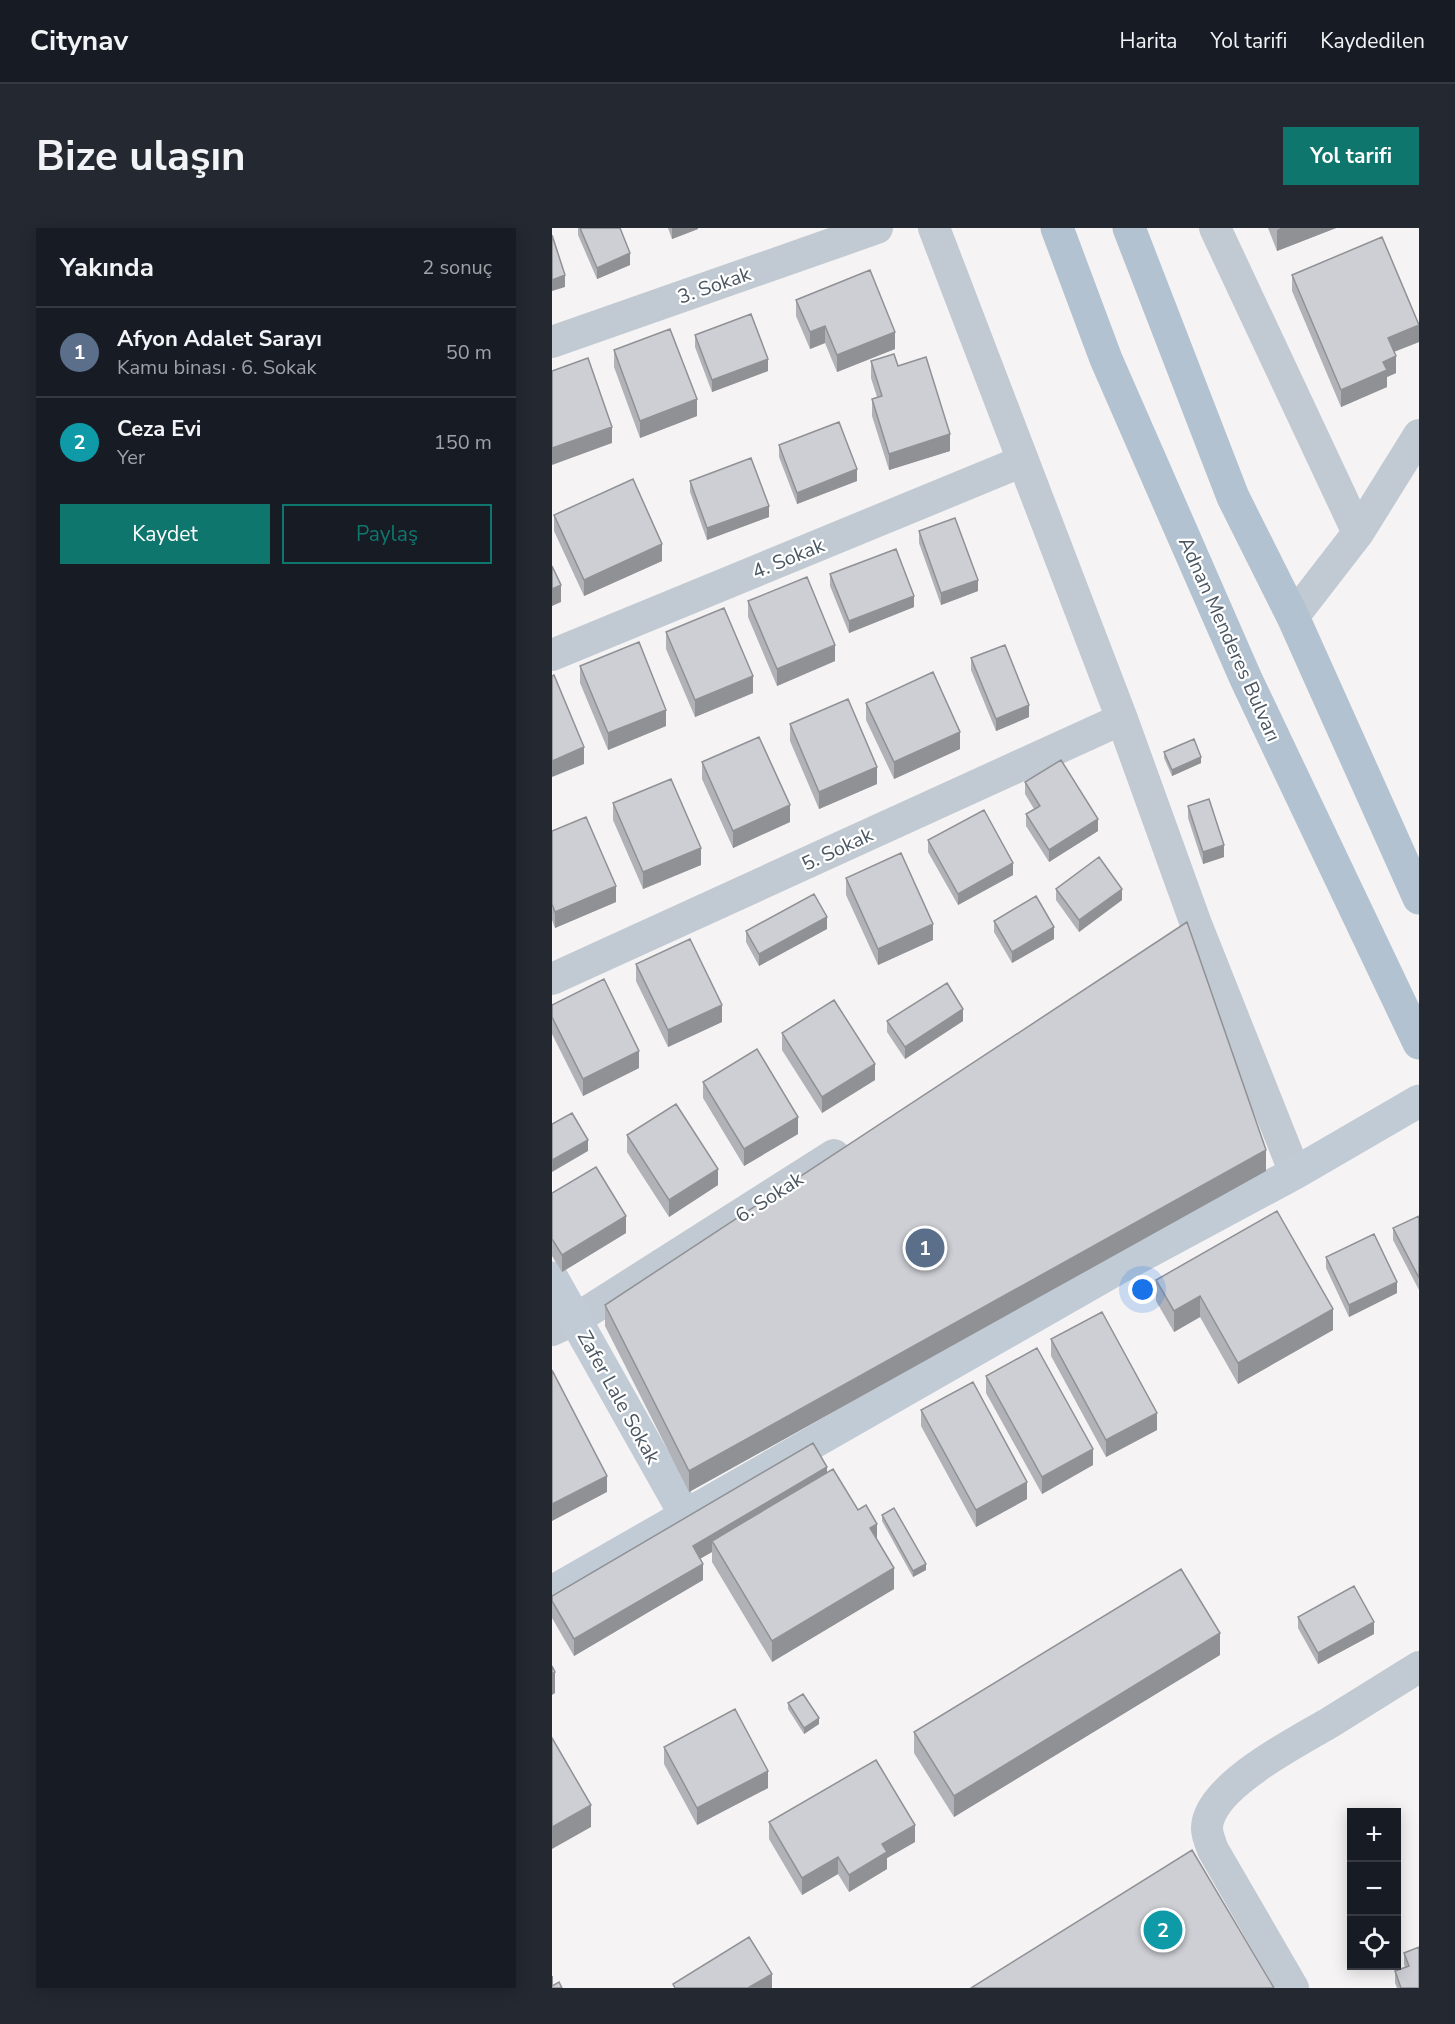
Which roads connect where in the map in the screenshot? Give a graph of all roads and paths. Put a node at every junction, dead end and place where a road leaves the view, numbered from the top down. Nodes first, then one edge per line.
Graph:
1 (877, 228) edge
2 (934, 228) edge
3 (1057, 228) edge
4 (1129, 228) edge
5 (1215, 228) edge
6 (552, 342) edge
7 (1419, 435) edge
8 (1023, 461) junction
9 (1358, 533) junction
10 (1293, 617) junction
11 (552, 655) edge
12 (1122, 719) junction
13 (1419, 898) edge
14 (552, 979) edge
15 (1419, 1042) edge
16 (1419, 1101) edge
17 (856, 1141) edge
18 (1295, 1173) junction
19 (552, 1278) edge
20 (564, 1325) edge
21 (686, 1516) junction
22 (552, 1592) edge
23 (1419, 1667) edge
24 (1293, 1988) edge

1 - 6 street, 3. Sokak
2 - 8 street
3 - 15 main road, Adnan Menderes Bulvarı
4 - 10 main road
5 - 9 street
7 - 9 street
8 - 11 street, 4. Sokak
8 - 12 street
9 - 10 street
10 - 13 main road
12 - 14 street, 5. Sokak
12 - 18 street
16 - 18 main road
17 - 20 street, 6. Sokak
18 - 21 main road
19 - 20 main road, Zafer Lale Sokak
20 - 21 main road, Zafer Lale Sokak
21 - 22 main road
23 - 24 street

